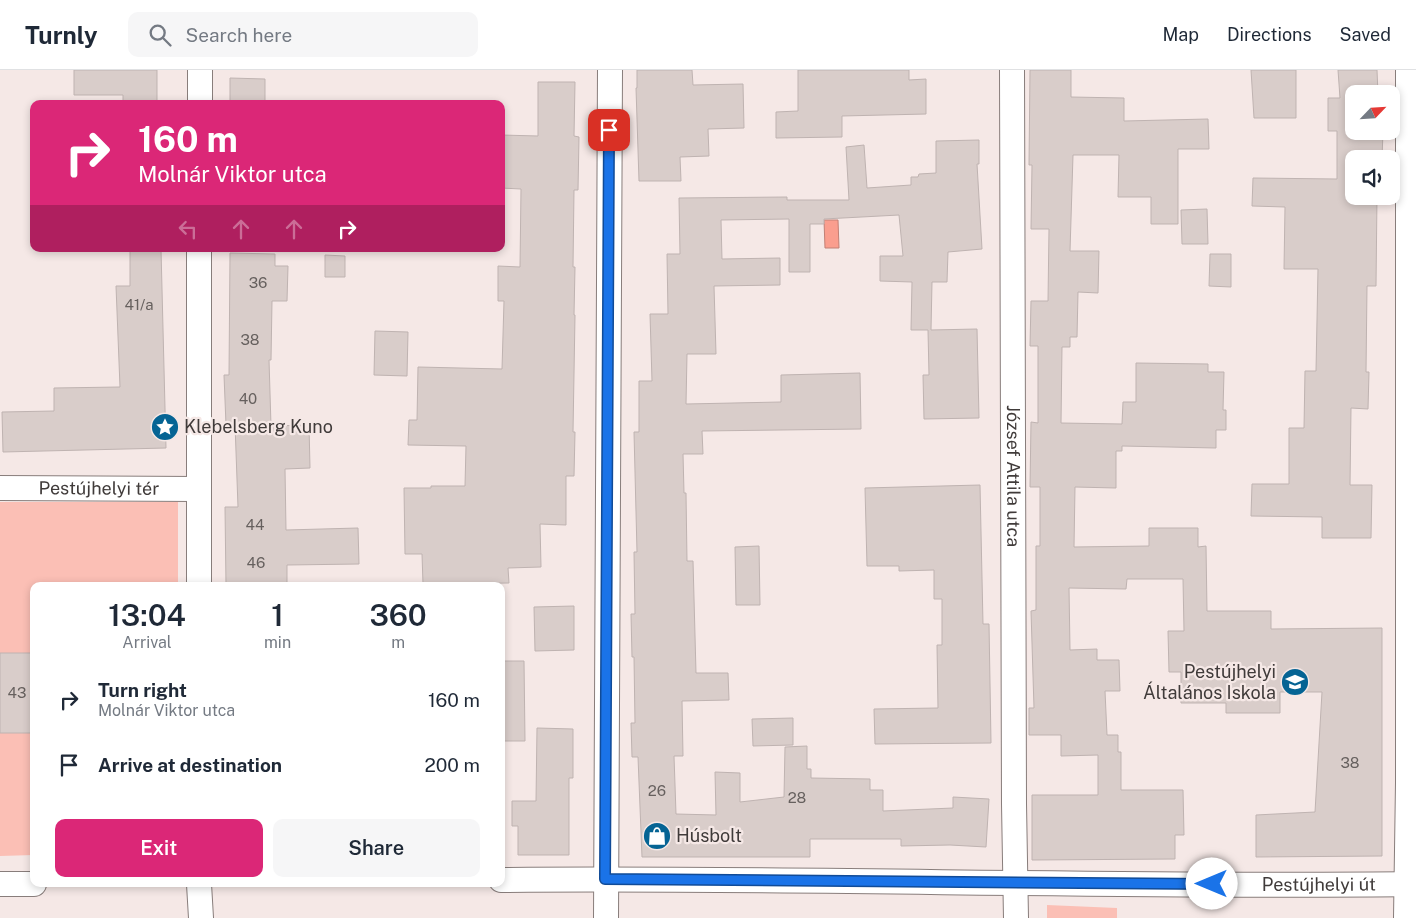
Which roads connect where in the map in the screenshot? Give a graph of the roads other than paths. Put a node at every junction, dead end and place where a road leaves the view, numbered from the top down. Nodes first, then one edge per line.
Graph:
1 (200, 70) edge
2 (610, 70) edge
3 (1012, 70) edge
4 (1408, 70) edge
5 (200, 100) edge
6 (199, 252) edge
7 (0, 488) edge
8 (198, 489) junction
9 (198, 582) edge
10 (605, 879) junction
11 (505, 880) edge
12 (1015, 883) junction
13 (0, 884) edge
14 (30, 884) edge
15 (1412, 884) edge
16 (199, 887) edge
17 (201, 918) edge
18 (606, 918) edge
19 (1016, 918) edge
20 (1406, 918) edge

1 - 5 street
2 - 10 street
3 - 12 street, József Attila utca
4 - 15 street
6 - 8 street
7 - 8 street, Pestújhelyi tér
8 - 9 street
10 - 11 street, Pestújhelyi út
10 - 12 street, Pestújhelyi út
10 - 18 street
12 - 15 street, Pestújhelyi út
12 - 19 street, József Attila utca
13 - 14 street
15 - 20 street
16 - 17 street

